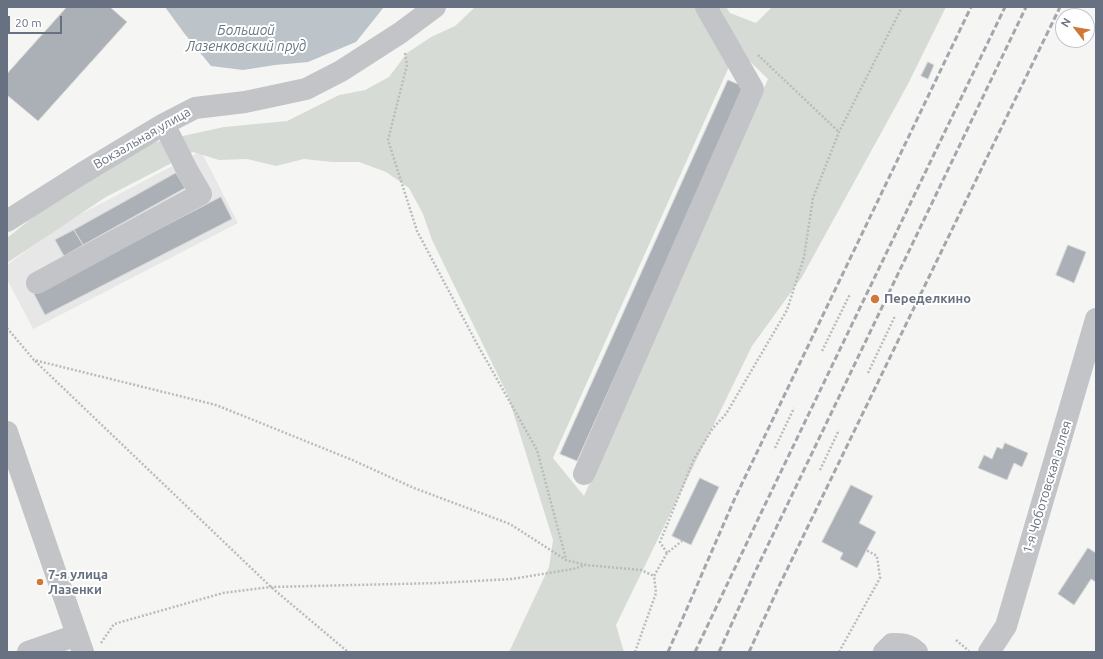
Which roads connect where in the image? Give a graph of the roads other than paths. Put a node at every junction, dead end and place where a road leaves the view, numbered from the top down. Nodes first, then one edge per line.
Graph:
1 (706, 7) edge
2 (426, 10) edge
3 (164, 124) junction
4 (7, 222) edge
5 (37, 283) dead end
6 (1096, 319) edge
7 (7, 432) edge
8 (584, 474) dead end
9 (86, 645) edge
10 (28, 652) edge
11 (884, 652) edge
12 (917, 652) edge
13 (990, 652) edge

1 - 8 street
2 - 3 street, Вокзальная улица
3 - 4 street, Вокзальная улица
3 - 5 street
6 - 13 street, 1-я Чоботовская аллея
7 - 9 street
9 - 10 street
11 - 12 street

